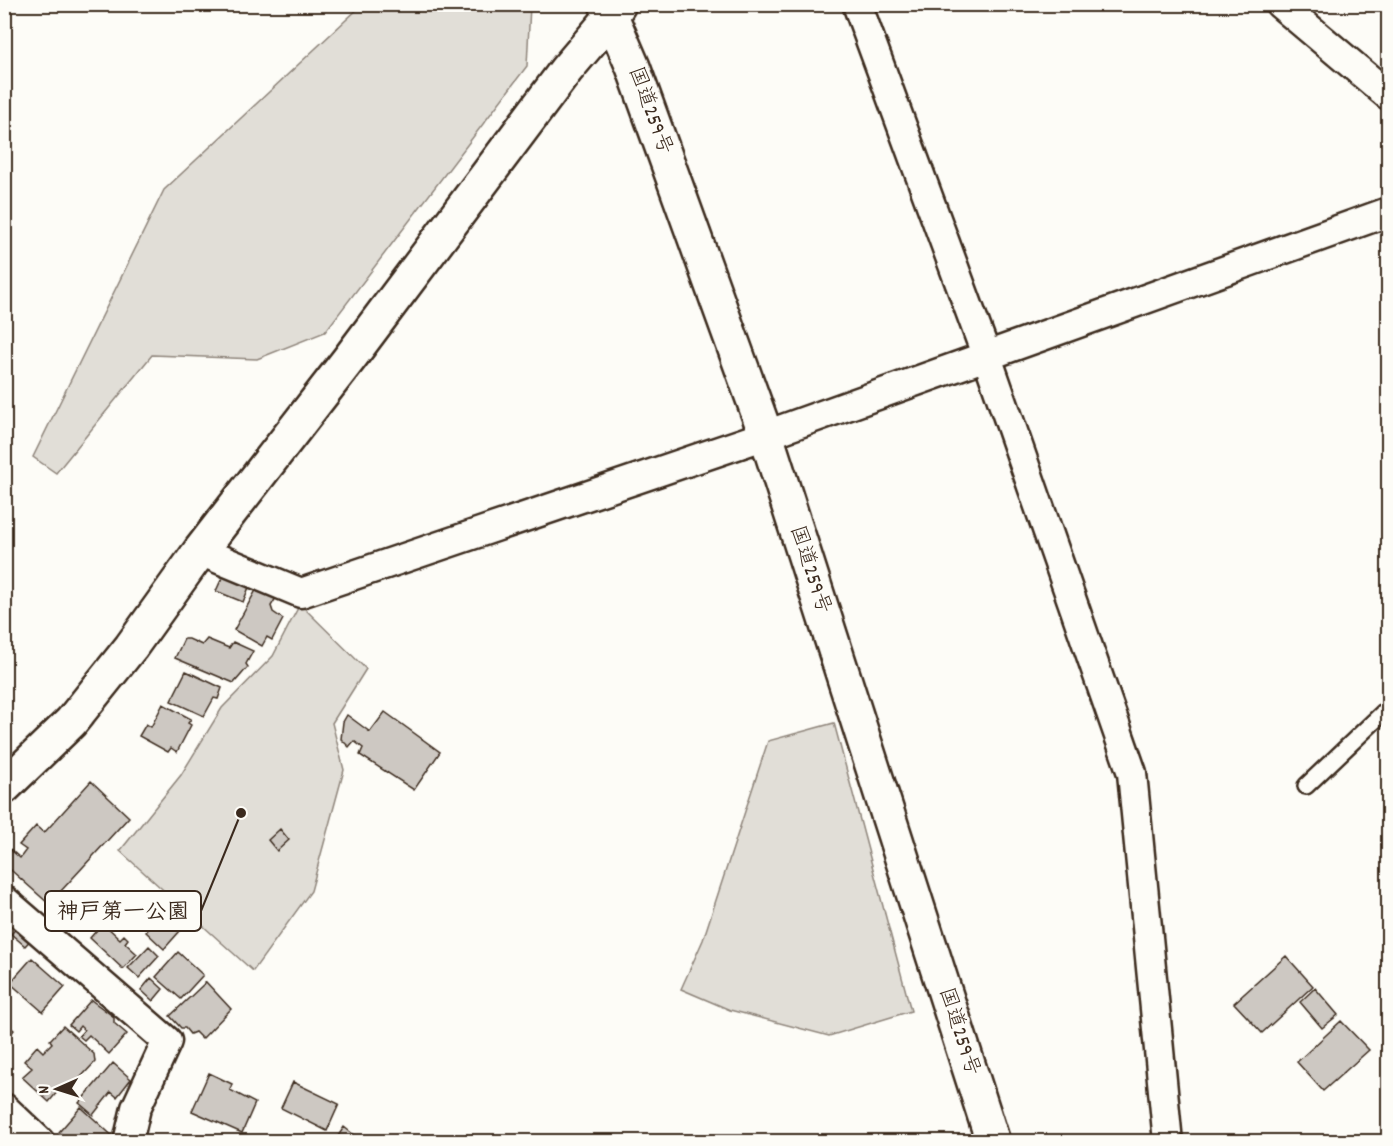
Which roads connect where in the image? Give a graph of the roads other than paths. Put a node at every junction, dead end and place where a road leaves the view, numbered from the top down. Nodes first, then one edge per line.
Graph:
1 (857, 4) edge
2 (1280, 4) edge
3 (612, 9) edge
4 (1389, 95) edge
5 (1389, 212) edge
6 (987, 357) junction
7 (766, 435) junction
8 (200, 551) junction
9 (1389, 708) edge
10 (1306, 786) dead end
11 (4, 787) edge
12 (4, 900) edge
13 (4, 1108) edge
14 (40, 1142) edge
15 (128, 1142) edge
16 (993, 1142) edge
17 (1168, 1142) edge

1 - 6 street
2 - 4 street
3 - 7 main road, 国道259号
3 - 8 main road
5 - 6 street
6 - 7 street
6 - 17 street
7 - 8 street
7 - 16 main road, 国道259号
8 - 11 main road
9 - 10 lane
12 - 15 street
13 - 14 street

